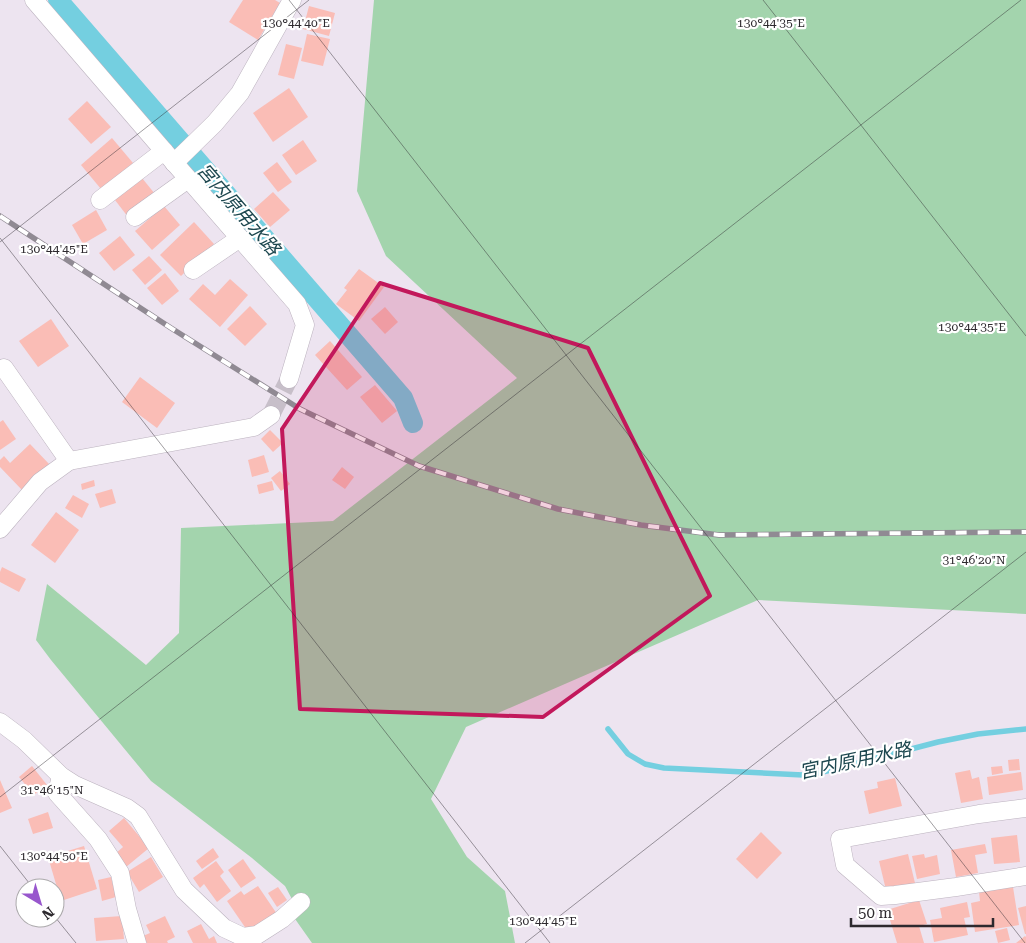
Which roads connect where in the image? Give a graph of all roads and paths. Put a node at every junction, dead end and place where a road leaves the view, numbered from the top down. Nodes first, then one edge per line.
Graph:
1 (34, 0) edge
2 (292, 0) edge
3 (172, 157) junction
4 (188, 179) junction
5 (100, 200) dead end
6 (135, 217) dead end
7 (240, 238) junction
8 (193, 270) dead end
9 (4, 368) dead end
10 (290, 379) tunnel mouth
11 (271, 415) tunnel mouth
12 (69, 460) junction
13 (0, 529) edge
14 (0, 722) edge
15 (61, 776) junction
16 (1026, 808) edge
17 (1026, 876) edge
18 (301, 902) dead end
19 (137, 943) edge

1 - 3 street
2 - 3 street
3 - 4 street
3 - 5 street
4 - 6 street
4 - 7 street
7 - 8 street
7 - 10 street
9 - 12 street
11 - 12 street
12 - 13 street
14 - 15 street
15 - 18 street
15 - 19 street
16 - 17 street

